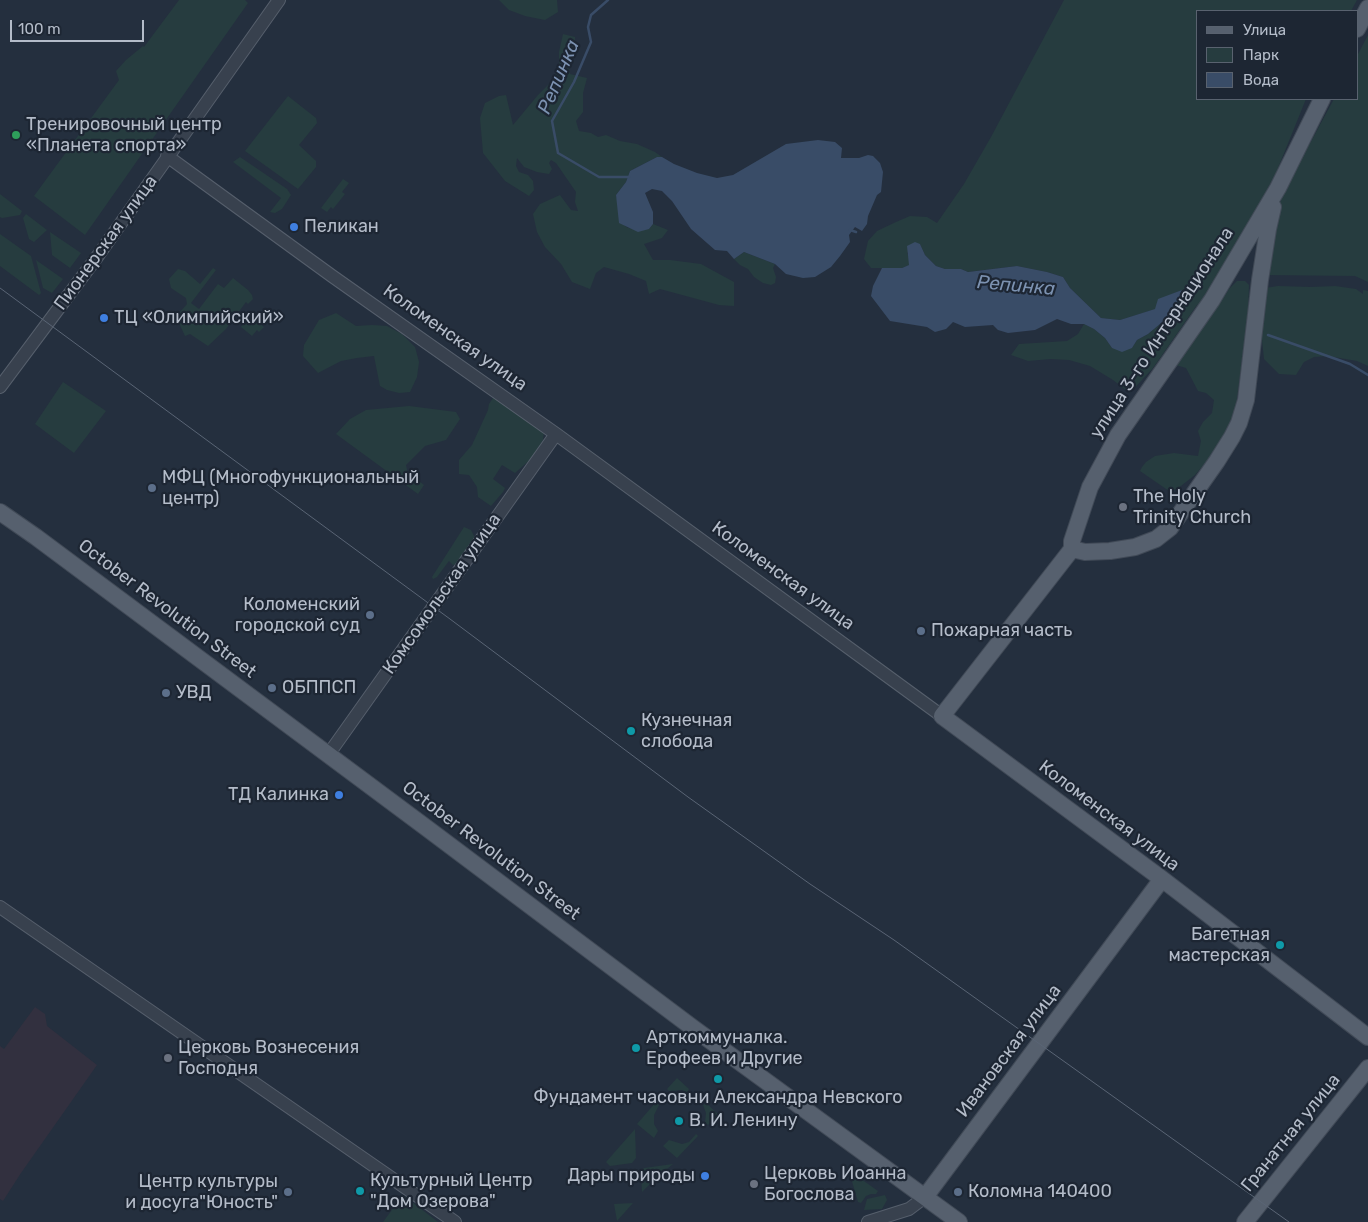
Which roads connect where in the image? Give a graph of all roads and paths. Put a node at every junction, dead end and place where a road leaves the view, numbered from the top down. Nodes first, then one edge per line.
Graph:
1 (279, 0) edge
2 (1368, 8) edge
3 (1358, 26) edge
4 (1322, 100) edge
5 (167, 156) junction
6 (1278, 188) junction
7 (0, 387) edge
8 (556, 434) junction
9 (0, 512) edge
10 (1072, 549) junction
11 (942, 716) junction
12 (328, 755) junction
13 (1162, 879) junction
14 (0, 906) edge
15 (1368, 1037) edge
16 (1368, 1068) edge
17 (925, 1197) junction
18 (454, 1222) edge
19 (868, 1222) edge
20 (960, 1222) edge
21 (1245, 1222) edge

1 - 5 street, Пионерская улица
2 - 3 main road
4 - 6 main road
5 - 7 street, Пионерская улица
5 - 8 street, Коломенская улица
6 - 10 main road, улица 3-го Интернационала
6 - 10 main road
8 - 11 street, Коломенская улица
8 - 12 street, Комсомольская улица
9 - 12 main road, October Revolution Street
10 - 11 main road, улица 3-го Интернационала
11 - 13 main road, Коломенская улица
12 - 17 main road, October Revolution Street
13 - 15 main road, Коломенская улица
13 - 17 main road, Ивановская улица
14 - 18 street
16 - 21 main road, Гранатная улица
17 - 19 street, Ивановская улица
17 - 20 main road, October Revolution Street

